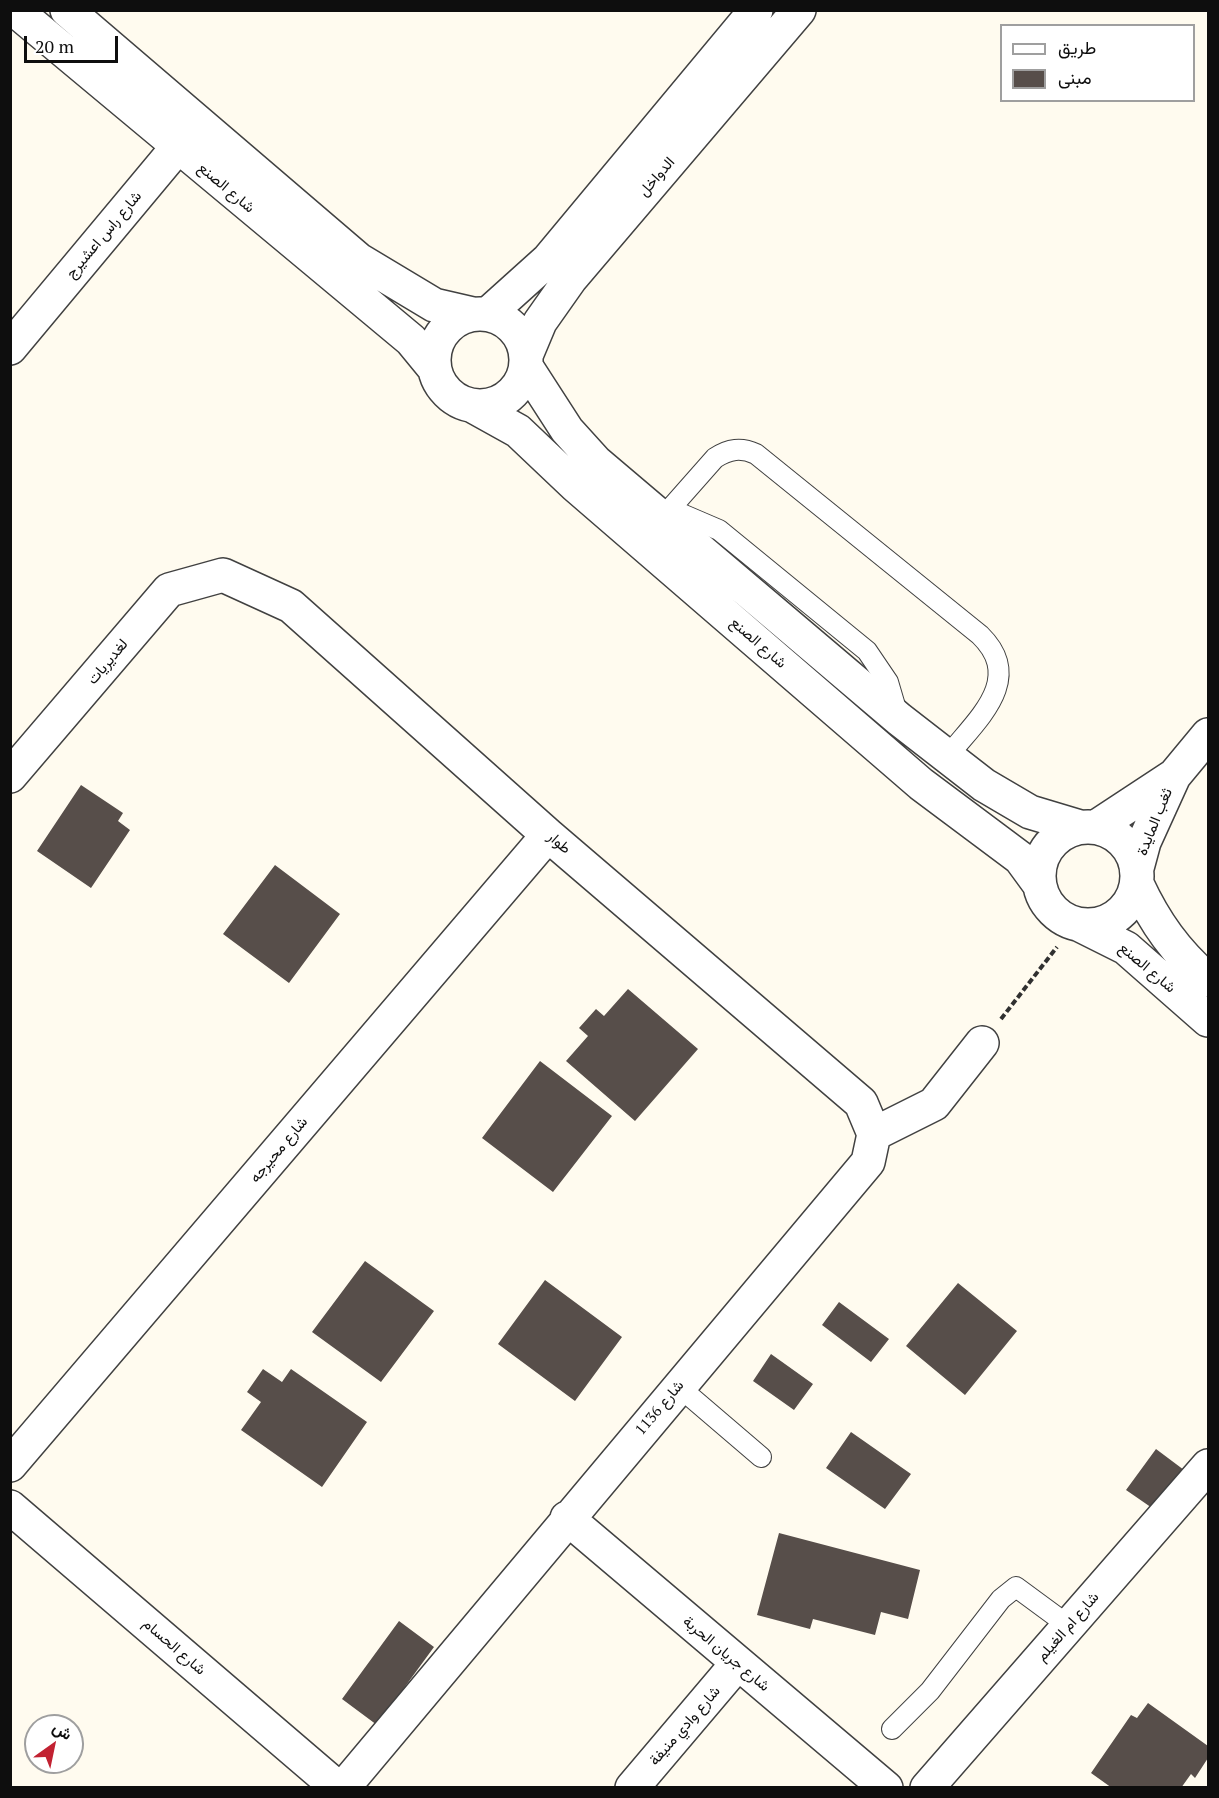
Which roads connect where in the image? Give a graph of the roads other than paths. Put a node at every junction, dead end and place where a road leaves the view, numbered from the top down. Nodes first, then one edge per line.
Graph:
1 (15, 10) edge
2 (67, 10) edge
3 (756, 10) edge
4 (799, 10) edge
5 (188, 135) junction
6 (480, 314) junction
7 (10, 348) edge
8 (527, 360) junction
9 (434, 368) junction
10 (473, 406) junction
11 (666, 514) junction
12 (223, 575) joint
13 (1209, 735) edge
14 (947, 757) junction
15 (10, 776) edge
16 (1174, 776) junction
17 (1088, 827) junction
18 (548, 835) junction
19 (1137, 876) junction
20 (1039, 884) junction
21 (1073, 923) junction
22 (1209, 980) edge
23 (1209, 1020) edge
24 (982, 1043) road end
25 (874, 1134) junction
26 (678, 1386) junction
27 (761, 1457) dead end
28 (10, 1465) edge
29 (1209, 1466) edge
30 (10, 1507) edge
31 (567, 1518) junction
32 (1069, 1626) junction
33 (737, 1664) junction
34 (892, 1729) dead end
35 (338, 1788) edge
36 (343, 1788) edge
37 (632, 1788) edge
38 (886, 1788) edge
39 (927, 1788) edge

1 - 5 street, شارع الصنع
2 - 5 street, شارع الصنع
3 - 6 street, الدواخل
4 - 8 street, الدواخل
5 - 6 street, شارع الصنع
5 - 7 street, شارع راس اعشيرج
5 - 9 street, شارع الصنع
6 - 8 street
6 - 9 street
8 - 10 street
8 - 11 street
9 - 10 street
10 - 20 street, شارع الصنع
11 - 14 street
11 - 14 lane
12 - 15 street, لغديريات
12 - 18 street, طوار
13 - 16 street, ثغب المايدة
14 - 17 street
16 - 17 street, ثغب المايدة
16 - 19 street, ثغب المايدة
17 - 19 street
17 - 20 street
18 - 25 street, طوار
18 - 28 street, شارع محيرجه
19 - 21 street
19 - 22 street, شارع الصنع
20 - 21 street
21 - 23 street, شارع الصنع
24 - 25 street
25 - 26 street, شارع 1136
26 - 27 lane
26 - 31 street, شارع 1136
29 - 32 street, شارع ام الغيلم
30 - 35 street, شارع الحسام
31 - 33 street, شارع جريان الحربة
31 - 36 street, شارع 1136
32 - 34 lane
32 - 39 street, شارع ام الغيلم
33 - 37 street, شارع وادي منيفة
33 - 38 street, شارع جريان الحربة

